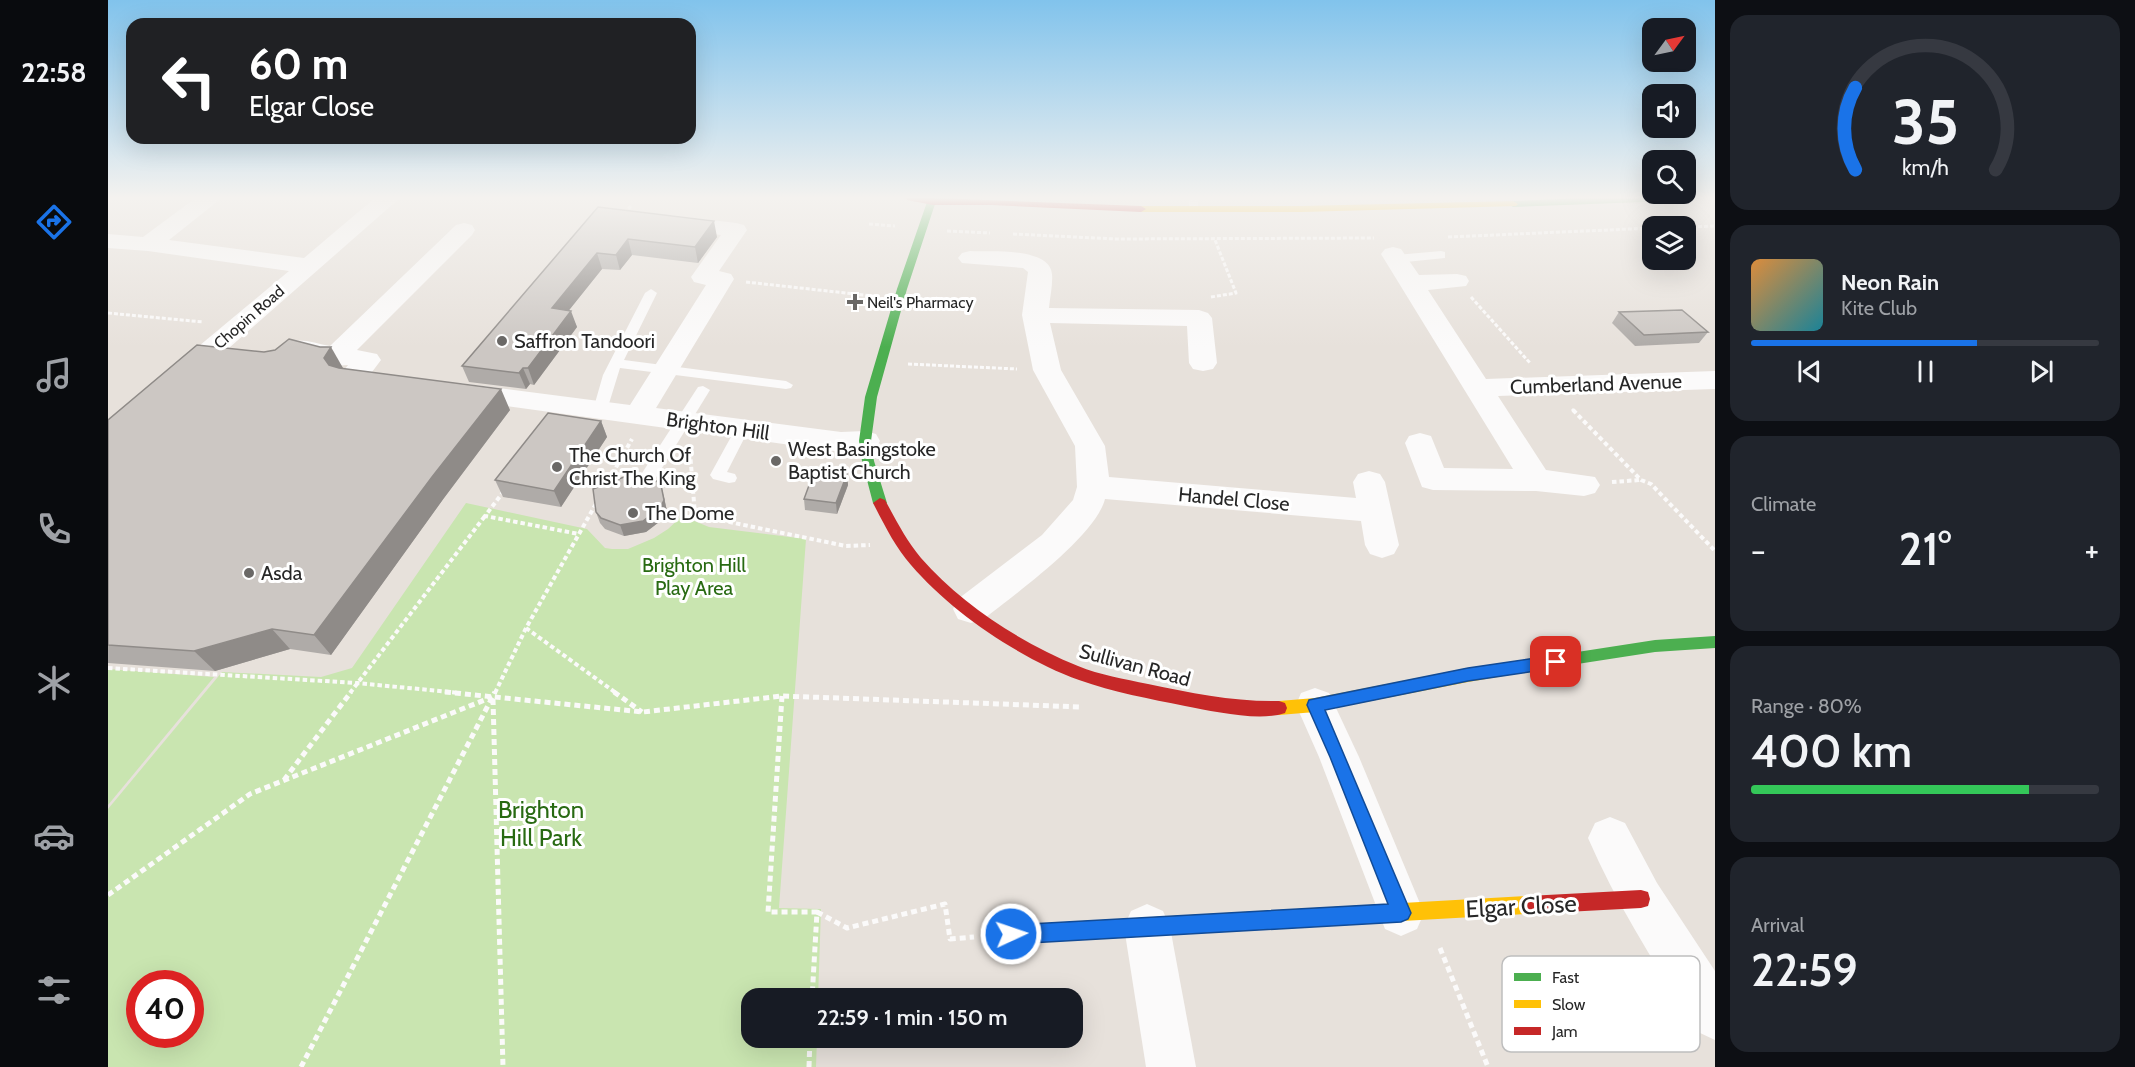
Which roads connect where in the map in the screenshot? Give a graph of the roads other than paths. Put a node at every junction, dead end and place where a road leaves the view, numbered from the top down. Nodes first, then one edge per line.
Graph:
1 (168, 247) edge
2 (330, 247) edge
3 (447, 247) edge
4 (724, 247) edge
5 (916, 247) edge
6 (1388, 250) joint
7 (1441, 255) dead end
8 (970, 258) dead end
9 (307, 266) junction
10 (1457, 281) road end
11 (1412, 283) junction
12 (651, 293) dead end
13 (1035, 315) junction
14 (335, 356) junction
15 (268, 361) edge
16 (616, 363) junction
17 (1203, 363) dead end
18 (666, 369) junction
19 (1715, 380) edge
20 (786, 385) dead end
21 (1478, 388) junction
22 (703, 390) dead end
23 (163, 391) edge
24 (644, 405) dead end
25 (600, 410) junction
26 (742, 429) junction
27 (686, 435) junction
28 (865, 441) junction
29 (1420, 443) dead end
30 (648, 477) edge
31 (729, 477) dead end
32 (1536, 480) junction
33 (1584, 485) dead end
34 (1093, 487) junction
35 (1382, 544) dead end
36 (971, 609) junction
37 (1715, 642) edge
38 (1315, 705) junction
39 (1610, 838) dead end
40 (1641, 899) junction
41 (1413, 912) junction
42 (1147, 927) junction
43 (1011, 934) road end
44 (1677, 956) edge
45 (1700, 991) edge
46 (1715, 1015) edge
47 (1171, 1067) edge

1 - 9 street
2 - 9 street, Chopin Road
3 - 14 street
4 - 18 street
5 - 28 street, Sullivan Road
6 - 7 lane
6 - 11 street, Cumberland Avenue
8 - 13 street
9 - 23 street, Chopin Road
10 - 11 street
11 - 21 street, Cumberland Avenue
12 - 16 lane
13 - 17 street
13 - 34 street
14 - 15 street
14 - 25 street, Brighton Hill
16 - 18 lane
16 - 25 lane
18 - 20 lane
18 - 24 street
19 - 21 street, Cumberland Avenue
21 - 32 street, Cumberland Avenue
22 - 27 lane
25 - 27 street, Brighton Hill
26 - 27 street, Brighton Hill
26 - 28 street, Brighton Hill
26 - 31 lane
27 - 30 lane
28 - 36 street, Sullivan Road
29 - 32 street
32 - 33 street
34 - 35 street, Handel Close
34 - 36 street
36 - 38 street, Sullivan Road
37 - 38 street, Sullivan Road
38 - 41 street
39 - 40 street
40 - 41 street, Elgar Close
40 - 44 street
41 - 42 street, Elgar Close
42 - 43 street, Elgar Close
42 - 47 street
45 - 46 street

